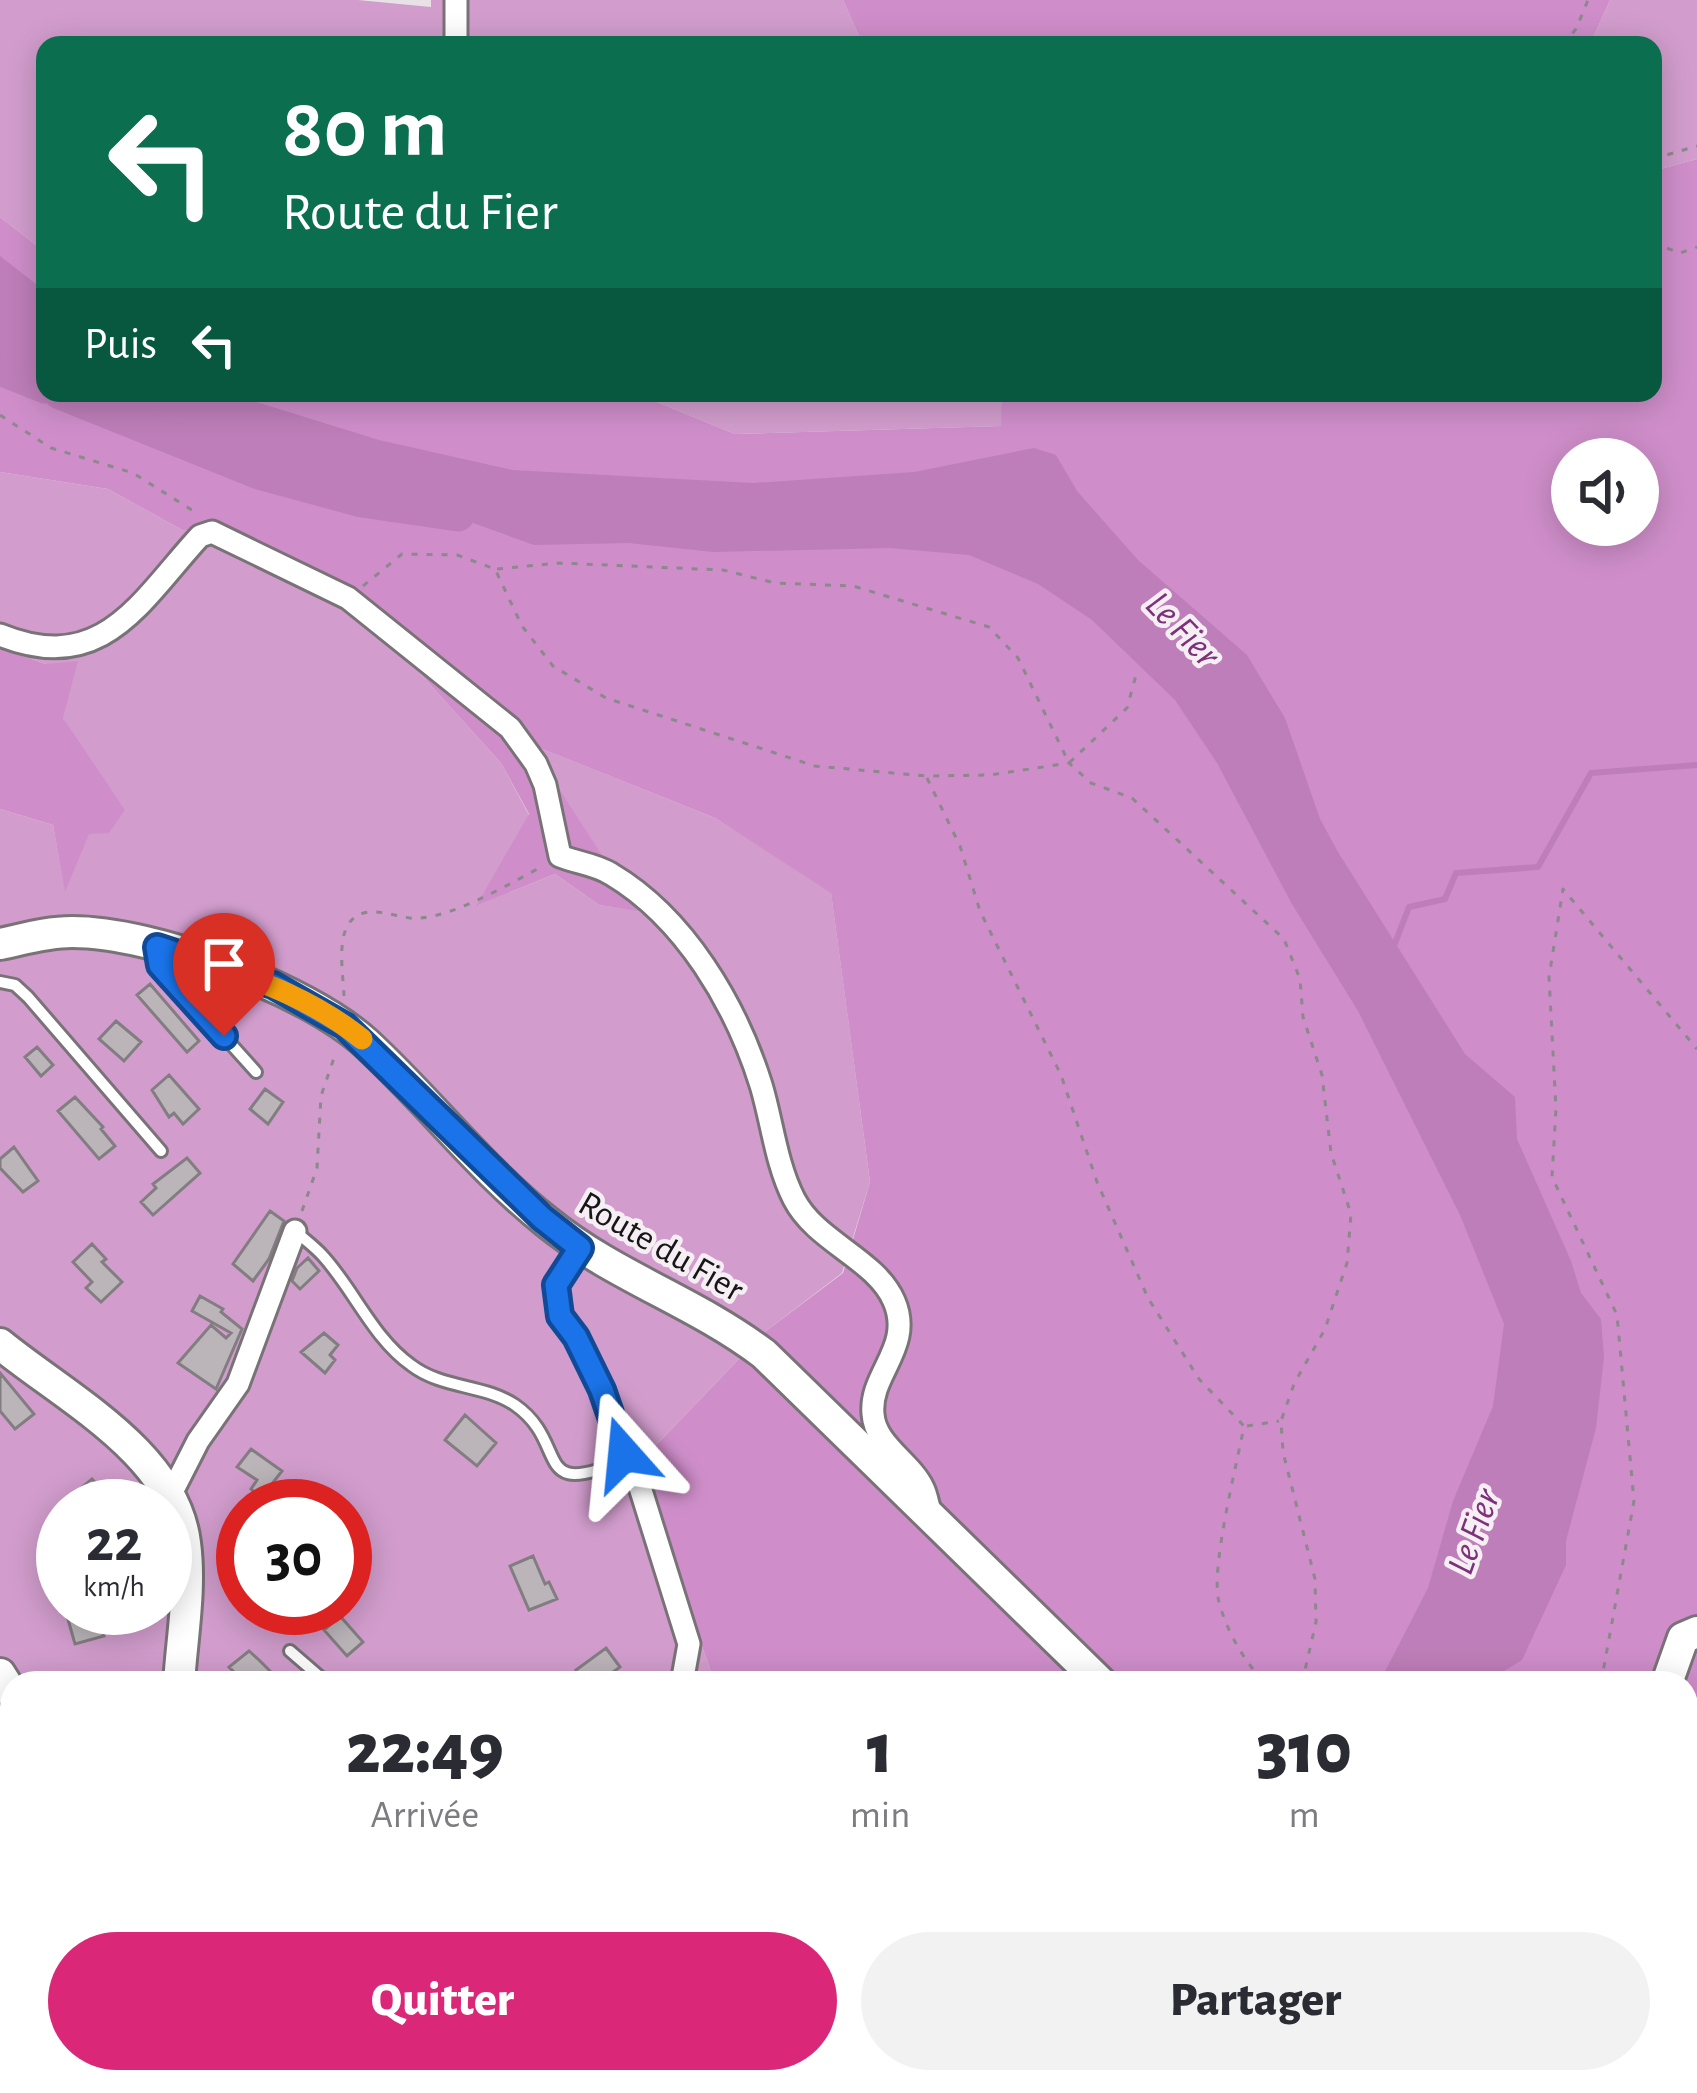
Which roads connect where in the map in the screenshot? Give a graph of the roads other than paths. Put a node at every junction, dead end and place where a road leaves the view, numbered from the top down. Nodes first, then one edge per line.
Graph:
1 (456, 0) edge
2 (456, 36) edge
3 (0, 635) edge
4 (0, 944) edge
5 (157, 947) junction
6 (0, 982) edge
7 (256, 1072) dead end
8 (161, 1151) dead end
9 (295, 1231) joint
10 (580, 1248) junction
11 (0, 1344) edge
12 (626, 1460) junction
13 (160, 1479) edge
14 (179, 1479) edge
15 (932, 1519) junction
16 (1697, 1632) edge
17 (182, 1635) edge
18 (290, 1651) dead end
19 (180, 1671) edge
20 (313, 1671) edge
21 (685, 1671) edge
22 (1089, 1671) edge
23 (1671, 1671) edge

1 - 2 street
3 - 15 street
4 - 5 main road, Route du Fier
5 - 7 lane
5 - 10 main road, Route du Fier
6 - 8 lane
9 - 12 lane
9 - 14 street
10 - 12 street
10 - 15 main road, Route du Fier
11 - 13 main road
12 - 21 street
15 - 22 main road, Route du Fier
16 - 23 main road
17 - 19 main road
18 - 20 lane

